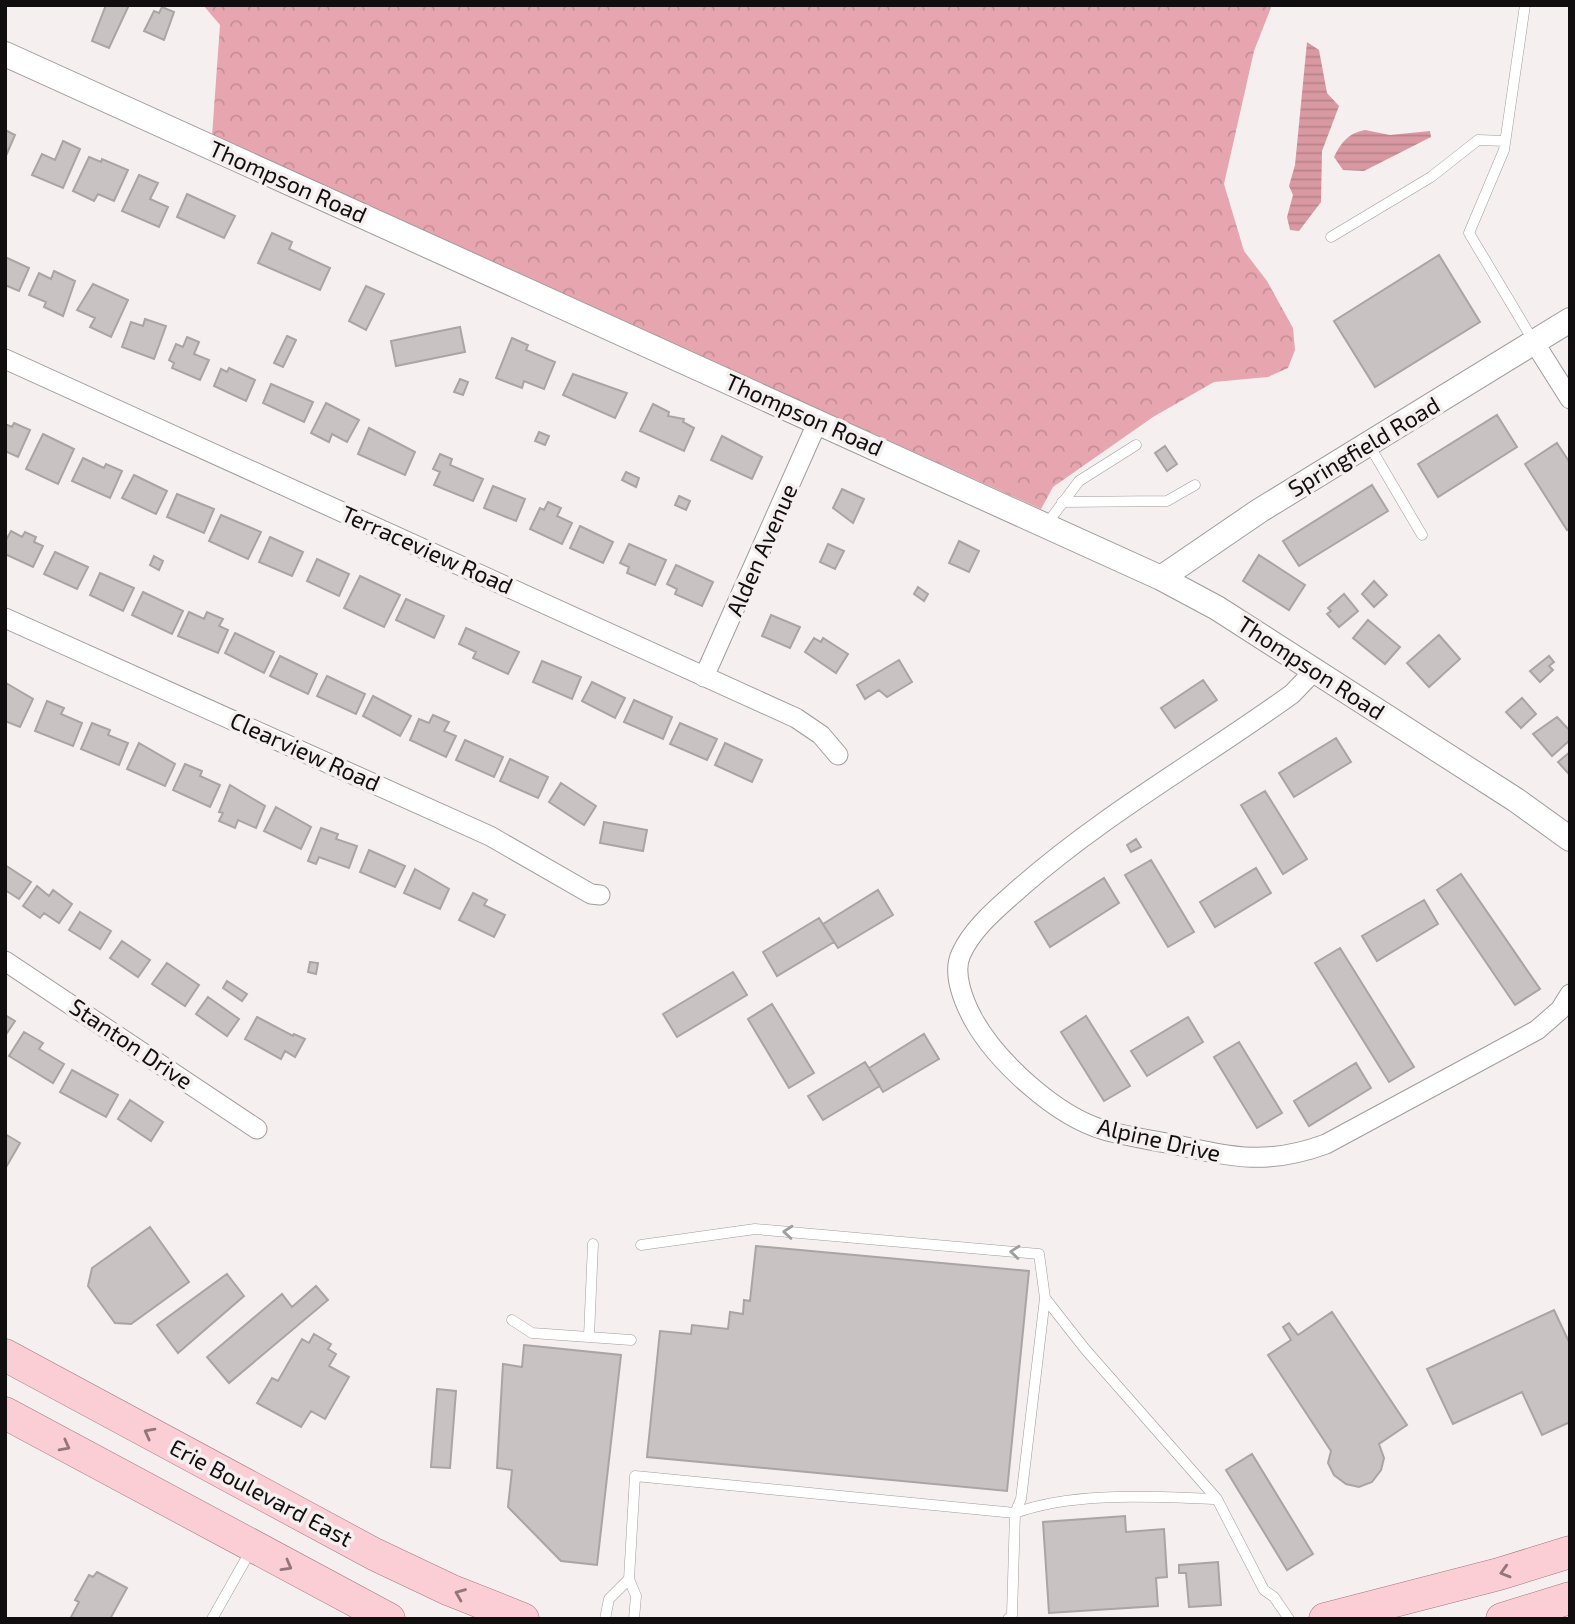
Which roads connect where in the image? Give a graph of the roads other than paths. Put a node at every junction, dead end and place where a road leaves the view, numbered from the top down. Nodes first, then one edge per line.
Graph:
1 (1525, 5) edge
2 (5, 54) edge
3 (1505, 141) junction
4 (1331, 237) dead end
5 (1570, 320) edge
6 (1534, 342) junction
7 (5, 359) edge
8 (1570, 399) edge
9 (818, 421) junction
10 (1368, 444) junction
11 (1136, 445) dead end
12 (1195, 485) dead end
13 (1062, 502) junction
14 (1046, 526) junction
15 (1422, 535) dead end
16 (1161, 578) junction
17 (5, 618) edge
18 (1315, 670) junction
19 (705, 677) junction
20 (838, 755) dead end
21 (1570, 839) edge
22 (600, 895) dead end
23 (5, 961) edge
24 (1570, 993) edge
25 (257, 1129) dead end
26 (593, 1244) dead end
27 (641, 1245) dead end
28 (1045, 1298) junction
29 (512, 1320) dead end
30 (589, 1336) junction
31 (631, 1340) dead end
32 (5, 1355) edge
33 (5, 1413) edge
34 (1217, 1499) junction
35 (1015, 1513) junction
36 (253, 1547) junction
37 (1570, 1552) edge
38 (629, 1579) junction
39 (1570, 1598) edge
40 (212, 1619) edge
41 (388, 1619) edge
42 (523, 1619) edge
43 (605, 1619) edge
44 (634, 1619) edge
45 (1008, 1619) edge
46 (1289, 1619) edge
47 (1325, 1619) edge
48 (1502, 1619) edge

1 - 3 lane
2 - 9 street, Thompson Road
3 - 4 lane
3 - 6 lane
5 - 6 street, Springfield Road
6 - 8 street
6 - 10 street, Springfield Road
7 - 19 street, Terraceview Road
9 - 14 street, Thompson Road
9 - 19 street, Alden Avenue
10 - 15 lane
10 - 16 street, Springfield Road
11 - 13 lane
12 - 13 lane
13 - 14 lane
14 - 16 street, Thompson Road
16 - 18 street, Thompson Road
17 - 22 street, Clearview Road
18 - 21 street, Thompson Road
18 - 24 street, Alpine Drive
19 - 20 street, Terraceview Road
23 - 25 street, Stanton Drive
26 - 30 lane
28 -> 27 lane
28 - 34 lane
28 - 35 lane
29 - 30 lane
30 - 31 lane
42 -> 32 main road, Erie Boulevard East
33 -> 36 main road
34 - 35 lane
34 - 46 lane
35 - 38 lane
35 - 45 lane
36 - 40 lane
36 -> 41 main road
37 -> 47 main road
38 - 43 lane
38 - 44 lane
39 - 48 main road

